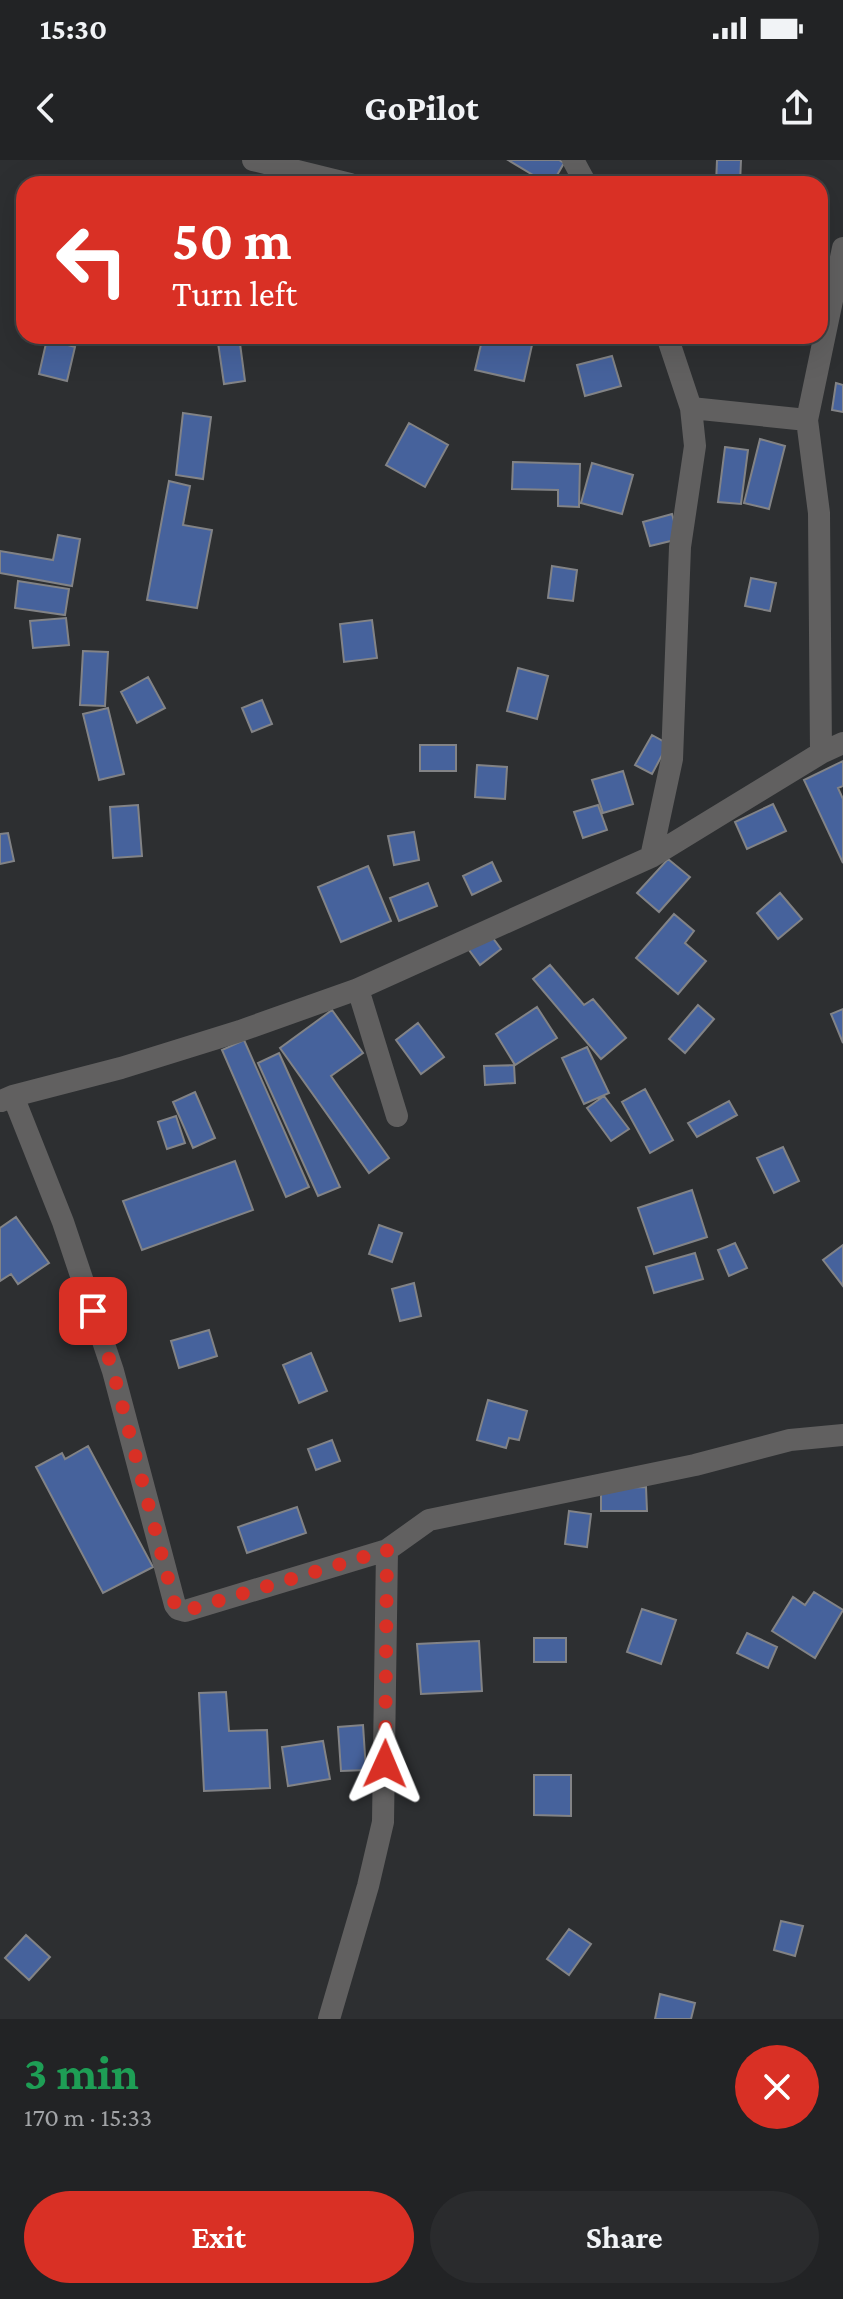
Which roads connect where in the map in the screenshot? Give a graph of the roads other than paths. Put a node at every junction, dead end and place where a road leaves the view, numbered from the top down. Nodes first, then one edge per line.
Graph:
1 (253, 160) edge
2 (318, 176) edge
3 (843, 248) edge
4 (828, 320) edge
5 (670, 344) edge
6 (823, 344) edge
7 (691, 408) junction
8 (807, 420) junction
9 (843, 743) edge
10 (821, 753) junction
11 (651, 857) junction
12 (358, 989) junction
13 (7, 1099) edge
14 (397, 1116) dead end
15 (843, 1435) edge
16 (387, 1550) junction
17 (329, 2019) edge

1 - 2 street
3 - 4 street
5 - 7 street
6 - 8 street
7 - 8 street
7 - 11 street
8 - 10 street
9 - 10 street
10 - 11 street
11 - 12 street
12 - 13 street
12 - 14 street
13 - 16 street
15 - 16 street
16 - 17 street

